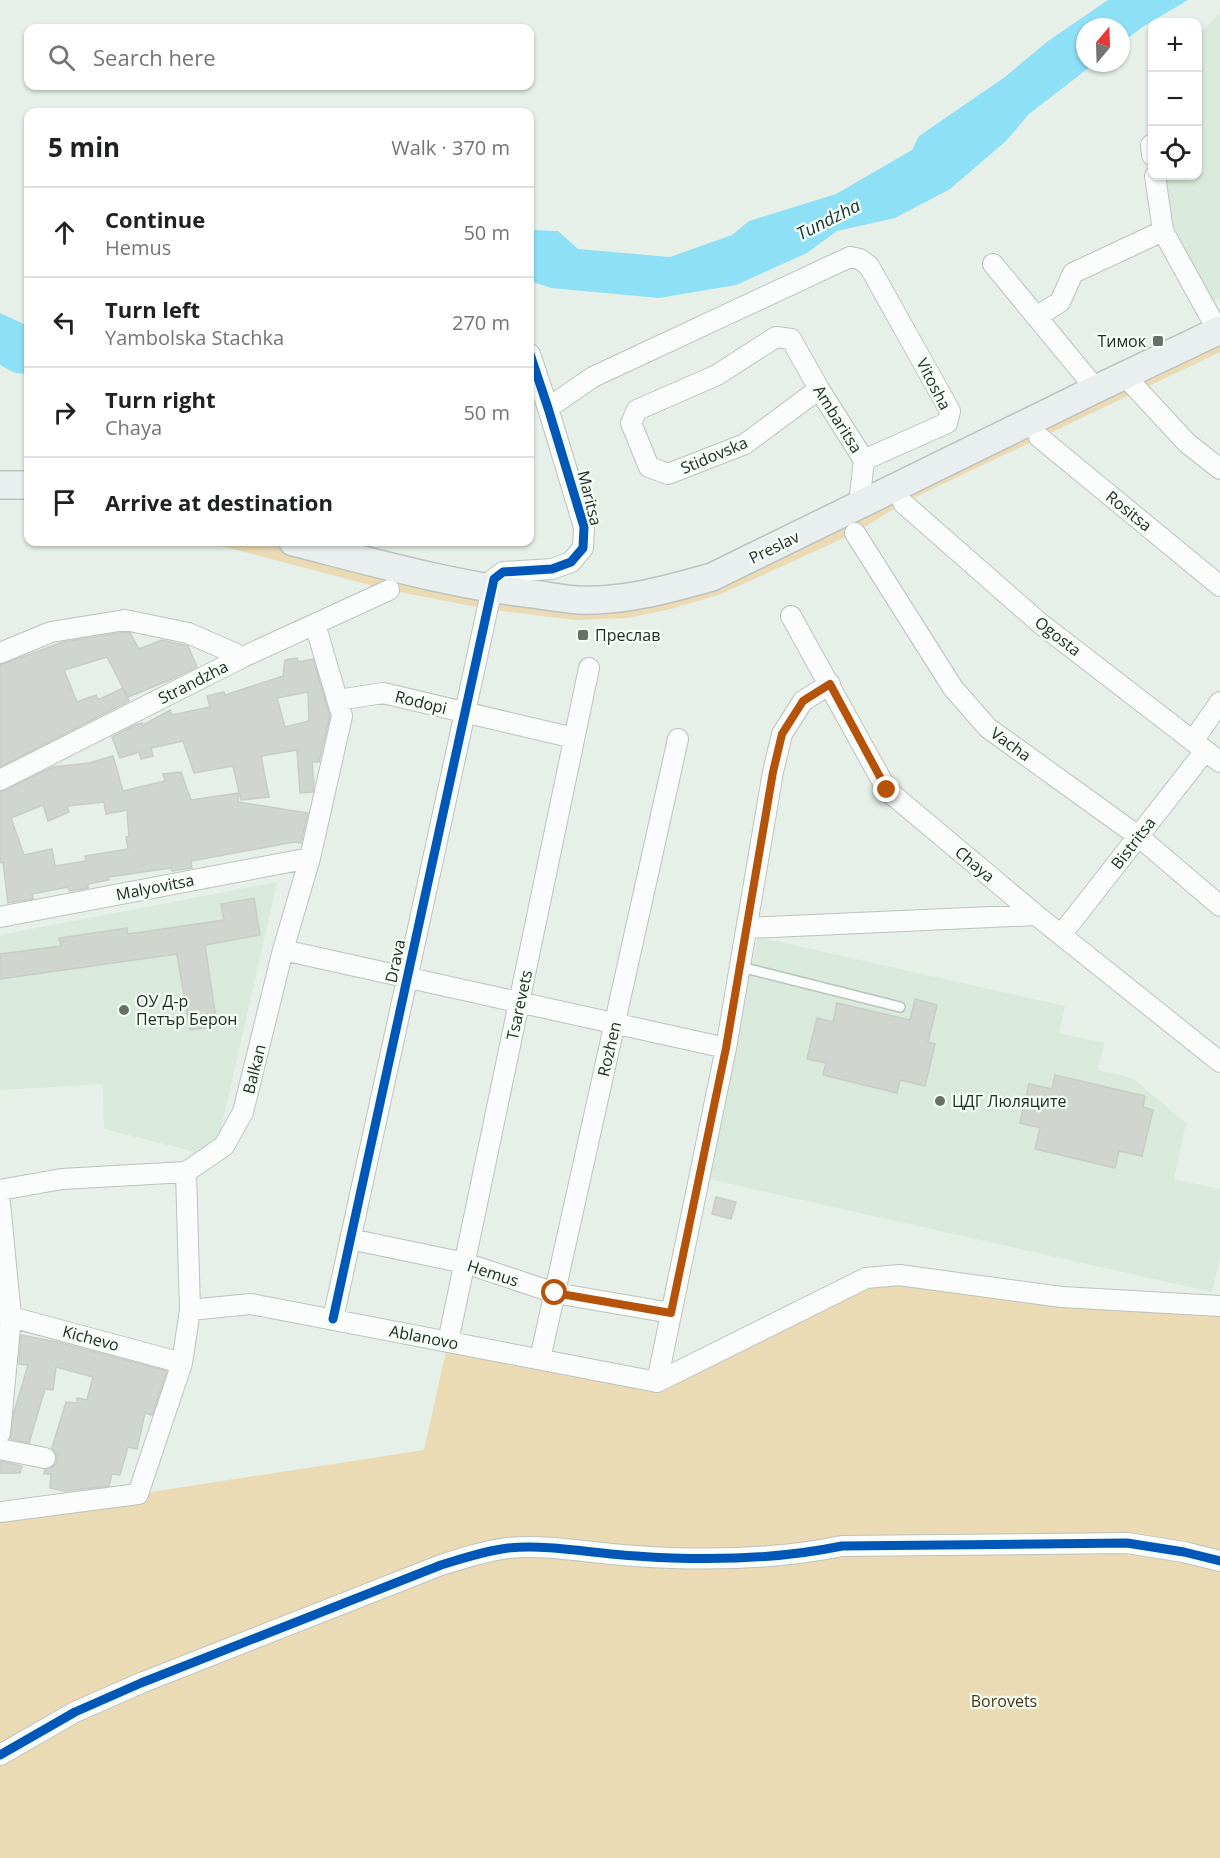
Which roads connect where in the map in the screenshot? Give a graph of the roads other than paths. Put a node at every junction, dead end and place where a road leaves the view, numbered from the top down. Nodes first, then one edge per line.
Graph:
1 (1156, 180) edge
2 (1163, 231) junction
3 (993, 264) dead end
4 (1036, 317) junction
5 (1219, 330) edge
6 (790, 339) joint
7 (1124, 375) junction
8 (535, 387) edge
9 (1096, 388) junction
10 (819, 389) junction
11 (548, 408) junction
12 (1039, 437) dead end
13 (864, 460) junction
14 (1220, 469) edge
15 (0, 485) edge
16 (24, 485) edge
17 (903, 502) dead end
18 (859, 504) junction
19 (855, 533) dead end
20 (309, 546) edge
21 (1220, 586) edge
22 (389, 590) dead end
23 (489, 599) junction
24 (791, 616) dead end
25 (315, 624) junction
26 (0, 653) edge
27 (243, 657) junction
28 (589, 668) dead end
29 (830, 684) junction
30 (338, 700) junction
31 (1220, 702) edge
32 (464, 713) junction
33 (574, 738) junction
34 (678, 740) dead end
35 (1206, 751) edge
36 (0, 780) edge
37 (1138, 836) junction
38 (310, 858) junction
39 (1220, 906) edge
40 (1036, 915) junction
41 (0, 917) edge
42 (748, 928) junction
43 (1061, 935) junction
44 (283, 950) junction
45 (741, 967) junction
46 (407, 977) junction
47 (519, 1002) junction
48 (900, 1006) dead end
49 (615, 1023) junction
50 (726, 1048) junction
51 (1220, 1062) edge
52 (186, 1172) junction
53 (0, 1190) edge
54 (0, 1203) edge
55 (350, 1239) junction
56 (465, 1263) junction
57 (555, 1293) junction
58 (1220, 1306) edge
59 (190, 1310) junction
60 (671, 1313) junction
61 (5, 1316) edge
62 (333, 1319) junction
63 (448, 1342) junction
64 (540, 1359) junction
65 (182, 1363) junction
66 (657, 1382) junction
67 (0, 1433) edge
68 (0, 1449) edge
69 (45, 1458) dead end
70 (0, 1512) edge
71 (1220, 1561) edge
72 (0, 1755) edge

1 - 2 street
2 - 4 street
2 - 5 street
3 - 4 street
4 - 9 street
5 - 7 main road, Preslav
6 - 10 street, Ambaritsa
6 - 10 street, Stidovska
7 - 9 main road, Preslav
7 - 14 street
8 - 11 street, Maritsa
9 - 18 main road, Preslav
10 - 13 street, Ambaritsa
11 - 13 street, Vitosha
11 - 23 street, Maritsa
12 - 21 street, Rositsa
13 - 18 street, Ambaritsa
15 - 16 main road
17 - 35 street, Ogosta
18 - 23 main road, Preslav
19 - 37 street, Vacha
20 - 23 main road, Preslav
22 - 25 street, Strandzha
23 - 32 street, Drava
24 - 29 street, Chaya
25 - 27 street, Strandzha
25 - 30 street, Balkan
26 - 27 street
27 - 36 street, Strandzha
28 - 33 street, Tsarevets
29 - 40 street, Chaya
29 - 42 street
30 - 32 street, Rodopi
30 - 38 street, Balkan
31 - 35 street, Bistritsa
32 - 33 street, Rodopi
32 - 46 street, Drava
33 - 47 street, Tsarevets
34 - 49 street, Rozhen
35 - 37 street, Bistritsa
37 - 39 street, Vacha
37 - 43 street, Bistritsa
38 - 41 street, Malyovitsa
38 - 44 street, Balkan
40 - 42 street
40 - 43 street, Chaya
42 - 45 street
43 - 51 street, Chaya
44 - 46 street
44 - 52 street, Balkan
45 - 48 lane
45 - 50 street
46 - 47 street
46 - 55 street, Drava
47 - 49 street
47 - 56 street, Tsarevets
49 - 50 street
49 - 57 street, Rozhen
50 - 60 street
52 - 53 street
52 - 59 street
54 - 61 street
55 - 56 street, Hemus
55 - 62 street, Drava
56 - 57 street, Hemus
56 - 63 street, Tsarevets
57 - 60 street, Hemus
57 - 64 street, Rozhen
58 - 66 street
59 - 62 street, Ablanovo
59 - 65 street
60 - 66 street
61 - 65 street, Kichevo
61 - 67 street
62 - 63 street, Ablanovo
63 - 64 street, Ablanovo
64 - 66 street, Ablanovo
65 - 70 street
68 - 69 street
71 - 72 street

